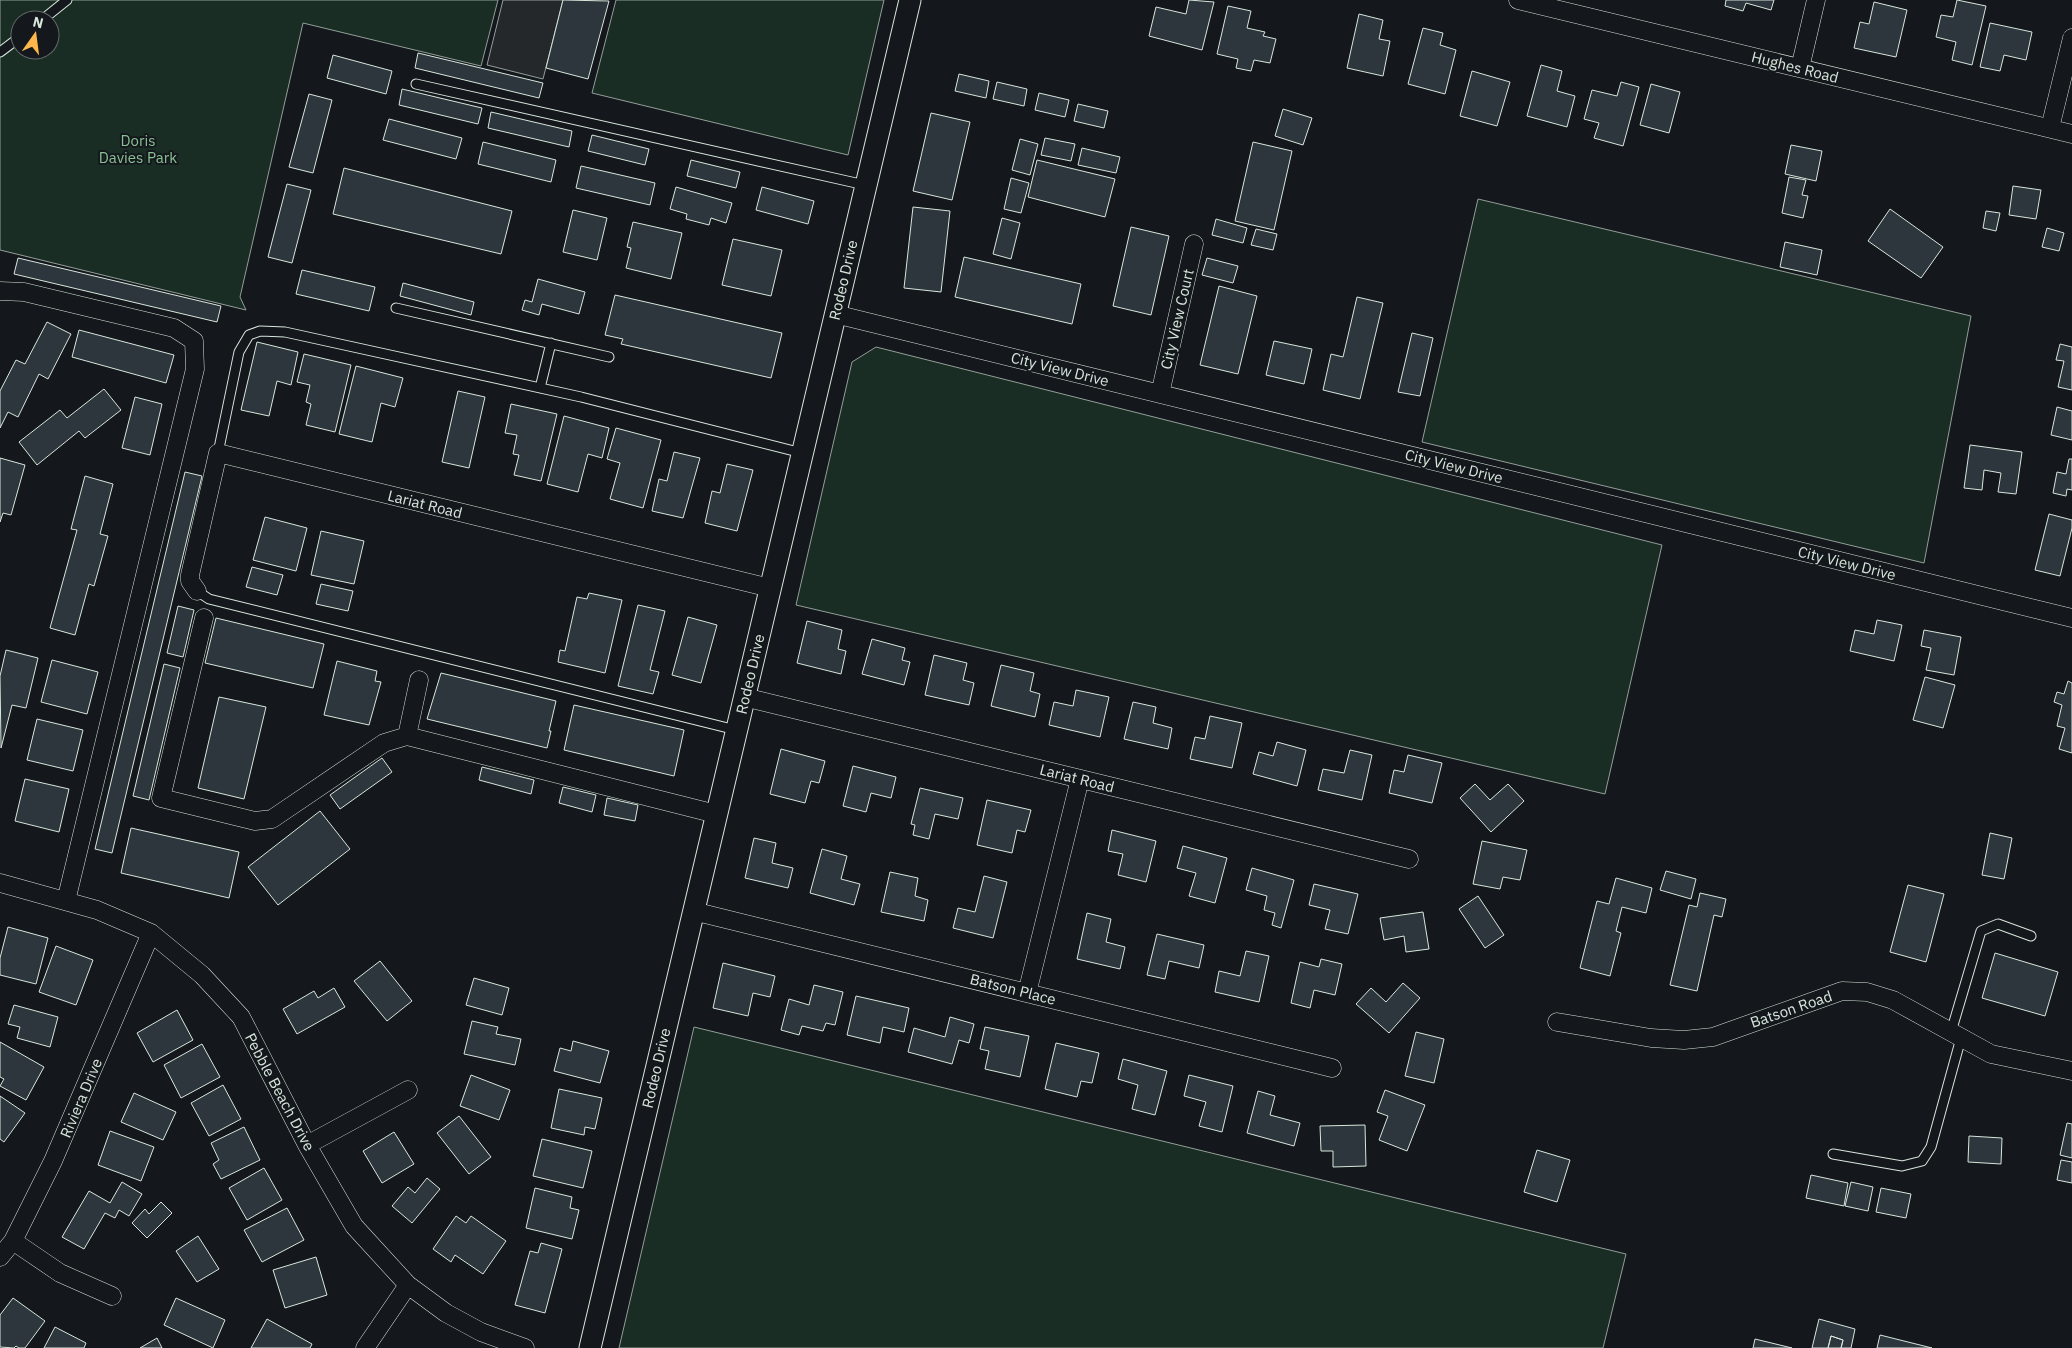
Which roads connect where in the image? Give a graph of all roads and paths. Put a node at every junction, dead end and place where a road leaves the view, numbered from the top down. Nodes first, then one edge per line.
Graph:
1 (67, 0) edge
2 (910, 0) edge
3 (1518, 0) edge
4 (1816, 0) edge
5 (54, 10) edge
6 (2072, 38) edge
7 (1800, 68) junction
8 (416, 84) dead end
9 (2050, 128) junction
10 (2072, 134) edge
11 (866, 185) junction
12 (1194, 244) dead end
13 (0, 291) edge
14 (396, 308) dead end
15 (835, 314) junction
16 (551, 343) junction
17 (609, 356) dead end
18 (540, 388) junction
19 (1160, 394) junction
20 (802, 453) junction
21 (218, 454) junction
22 (770, 588) junction
23 (203, 595) junction
24 (204, 618) joint
25 (2072, 618) edge
26 (420, 680) dead end
27 (744, 696) junction
28 (736, 730) junction
29 (407, 736) junction
30 (1080, 779) junction
31 (716, 814) junction
32 (1409, 859) dead end
33 (0, 883) edge
34 (66, 901) junction
35 (693, 912) junction
36 (151, 933) junction
37 (2031, 936) dead end
38 (1027, 993) junction
39 (1557, 1022) dead end
40 (1956, 1035) junction
41 (1332, 1068) dead end
42 (2072, 1071) edge
43 (408, 1090) dead end
44 (307, 1145) junction
45 (1833, 1154) dead end
46 (13, 1241) junction
47 (0, 1257) edge
48 (408, 1285) junction
49 (112, 1296) dead end
50 (365, 1348) edge
51 (525, 1348) edge
52 (590, 1348) edge

1 - 5 lane
2 - 11 street, Rodeo Drive
3 - 7 street, Hughes Road
4 - 7 street
6 - 9 street
7 - 9 street, Hughes Road
8 - 11 lane
9 - 10 street, Hughes Road
11 - 15 street, Rodeo Drive
12 - 19 street, City View Court
13 - 34 street
14 - 16 lane
15 - 19 street, City View Drive
15 - 20 street, Rodeo Drive
16 - 17 lane
16 - 18 lane
18 - 20 lane
18 - 21 lane
19 - 25 street, City View Drive
20 - 22 street, Rodeo Drive
21 - 22 street, Lariat Road
21 - 23 street
22 - 27 street, Rodeo Drive
23 - 24 lane
23 - 28 lane
24 - 29 street
26 - 29 street
27 - 28 street, Rodeo Drive
27 - 30 street, Lariat Road
28 - 31 street, Rodeo Drive
29 - 31 street
30 - 32 street, Lariat Road
30 - 38 street
31 - 35 street, Rodeo Drive
33 - 34 street, Pebble Beach Drive
34 - 36 street, Pebble Beach Drive
35 - 38 street, Batson Place
35 - 52 street, Rodeo Drive
36 - 44 street, Pebble Beach Drive
36 - 46 street, Riviera Drive
37 - 40 lane
38 - 41 street, Batson Place
39 - 40 street, Batson Road
40 - 42 street, Batson Road
40 - 45 lane
43 - 44 street
44 - 48 street, Pebble Beach Drive
46 - 47 street, Riviera Drive
46 - 49 street
48 - 50 street
48 - 51 street, Pebble Beach Drive

